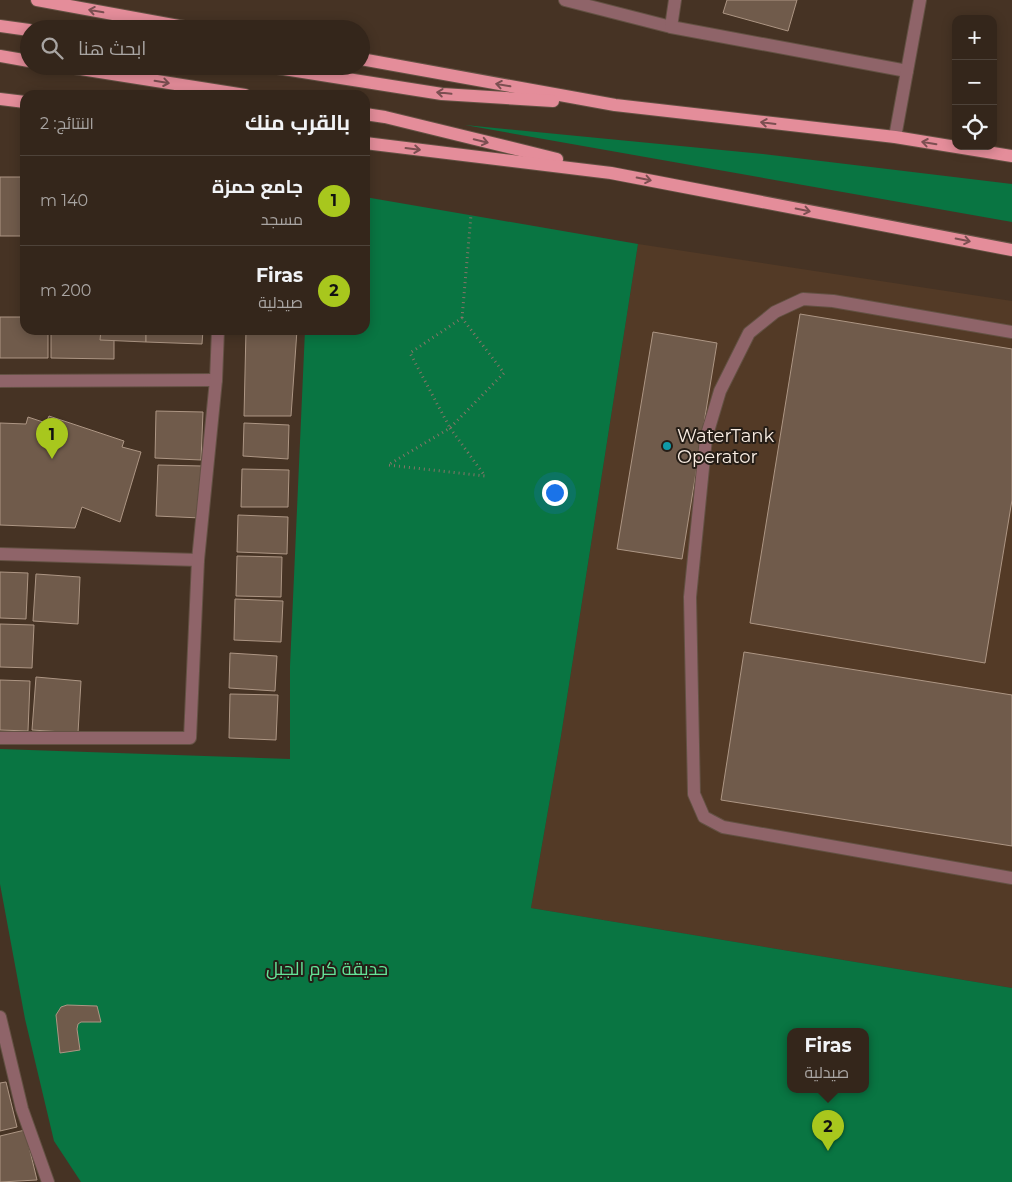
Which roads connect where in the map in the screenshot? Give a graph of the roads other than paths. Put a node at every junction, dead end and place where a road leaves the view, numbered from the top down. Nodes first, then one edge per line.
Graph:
1 (37, 0) edge
2 (565, 0) edge
3 (675, 0) edge
4 (920, 0) edge
5 (146, 20) edge
6 (0, 26) edge
7 (671, 27) junction
8 (20, 29) edge
9 (0, 56) edge
10 (20, 59) edge
11 (370, 61) edge
12 (907, 72) junction
13 (119, 75) edge
14 (322, 75) edge
15 (213, 90) edge
16 (0, 99) edge
17 (20, 101) edge
18 (615, 105) junction
19 (370, 115) edge
20 (895, 137) junction
21 (370, 144) edge
22 (1012, 156) edge
23 (612, 173) junction
24 (1012, 250) edge
25 (1012, 332) edge
26 (218, 335) edge
27 (216, 380) junction
28 (0, 381) edge
29 (0, 554) edge
30 (198, 560) junction
31 (0, 738) edge
32 (1012, 878) edge
33 (0, 1017) edge
34 (48, 1182) edge

5 -> 1 main road
2 - 7 street
3 - 7 street
4 - 12 street
6 - 8 main road
7 - 12 street
9 - 10 main road
18 -> 11 main road
12 - 20 street
13 -> 15 main road
18 -> 14 main road
16 - 17 main road
20 -> 18 main road
19 -> 23 main road
22 -> 20 main road
21 -> 23 main road
23 -> 24 main road
25 - 32 street
26 - 27 street
27 - 28 street
27 - 30 street
29 - 30 street
30 - 31 street
33 - 34 street

